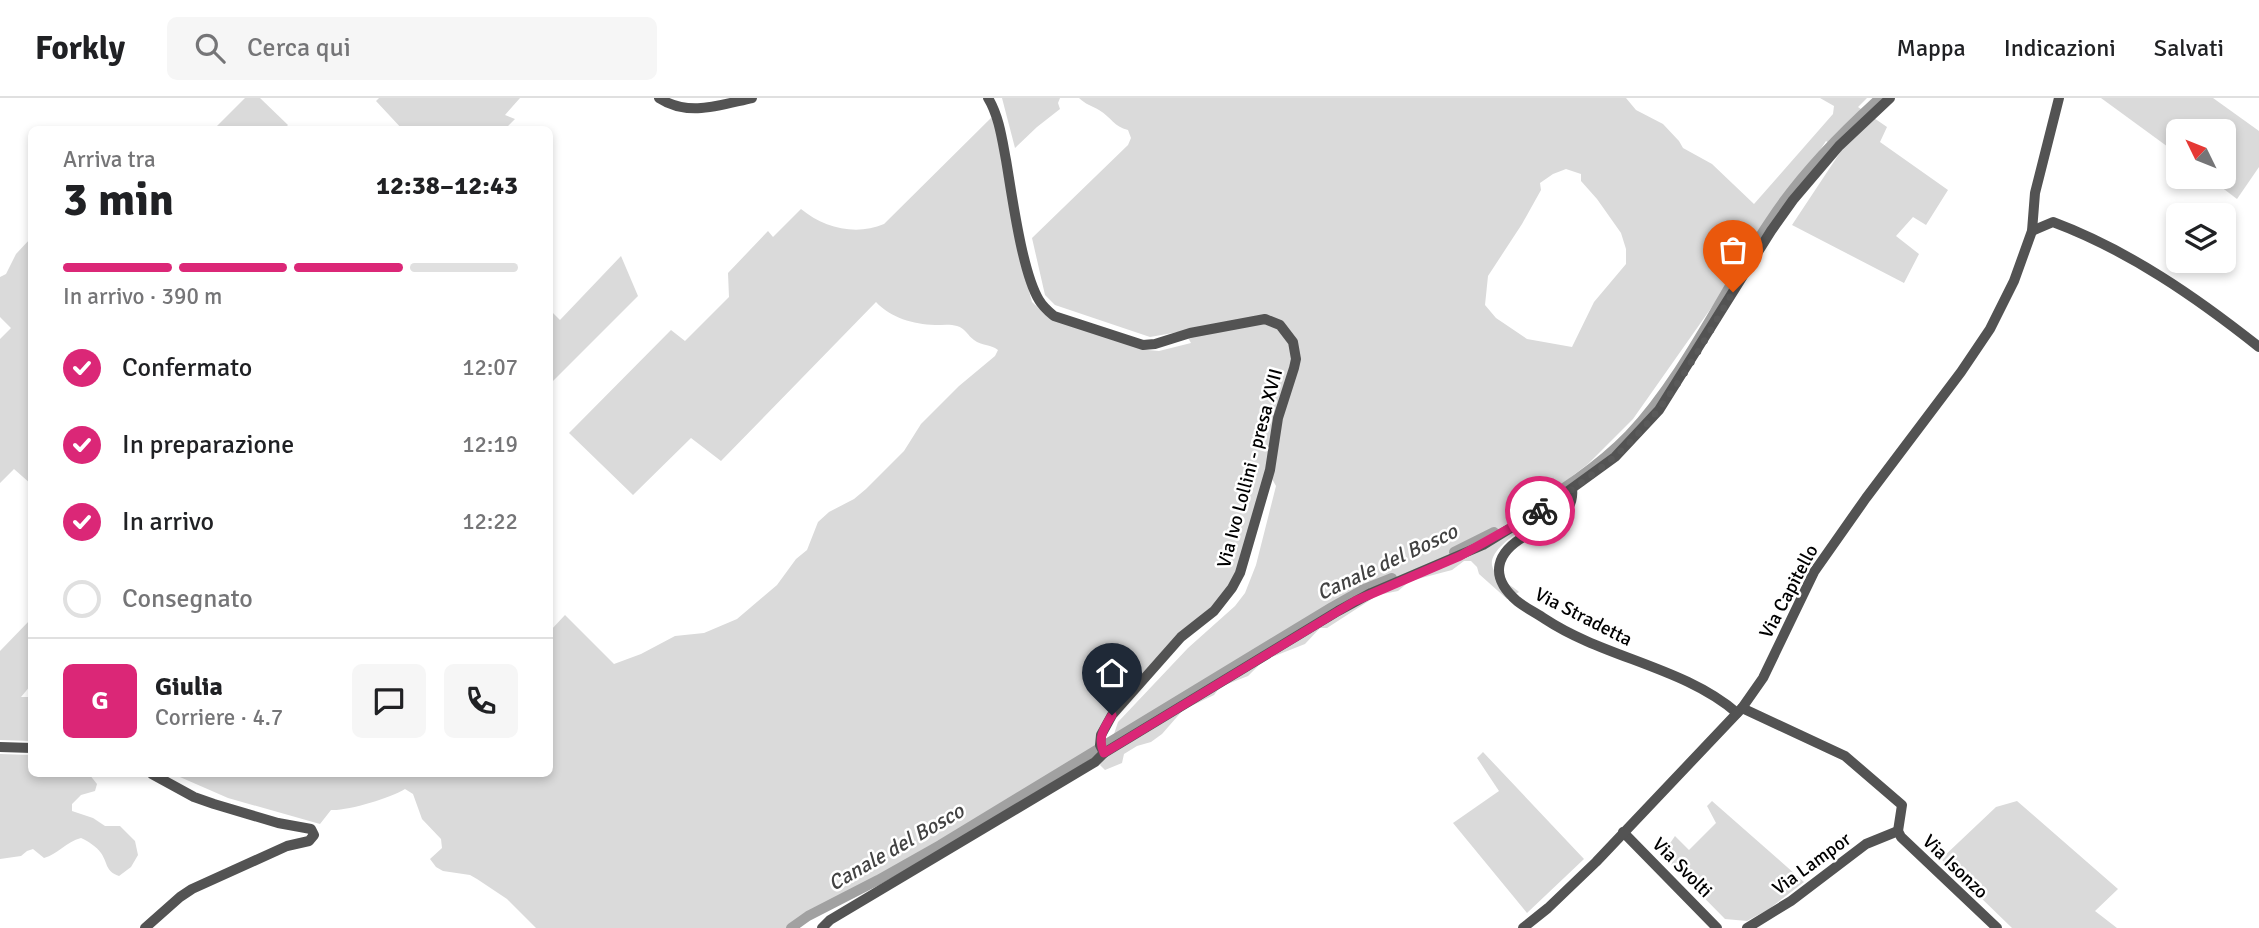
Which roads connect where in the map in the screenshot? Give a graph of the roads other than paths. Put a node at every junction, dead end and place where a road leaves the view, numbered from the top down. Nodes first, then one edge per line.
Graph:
1 (659, 98) edge
2 (752, 98) edge
3 (988, 98) edge
4 (1890, 98) edge
5 (2059, 98) edge
6 (2032, 231) junction
7 (2259, 347) edge
8 (1572, 489) junction
9 (1739, 711) junction
10 (0, 747) edge
11 (28, 748) edge
12 (1102, 750) junction
13 (157, 777) edge
14 (1898, 831) junction
15 (1623, 832) junction
16 (145, 928) edge
17 (822, 928) edge
18 (1523, 928) edge
19 (1717, 928) edge
20 (1747, 928) edge
21 (1997, 928) edge

1 - 2 street
3 - 12 street, Via Ivo Lollini - presa XVII
4 - 8 street
5 - 6 street, Via Capitello
6 - 7 street
6 - 9 street, Via Capitello
8 - 9 street, Via Stradetta
8 - 12 street
9 - 14 street, Via Isonzo
9 - 15 street, Via Capitello
10 - 11 street
12 - 17 street
13 - 16 street
14 - 20 street, Via Lampor
14 - 21 street, Via Isonzo
15 - 18 street, Via Capitello
15 - 19 street, Via Svolti

